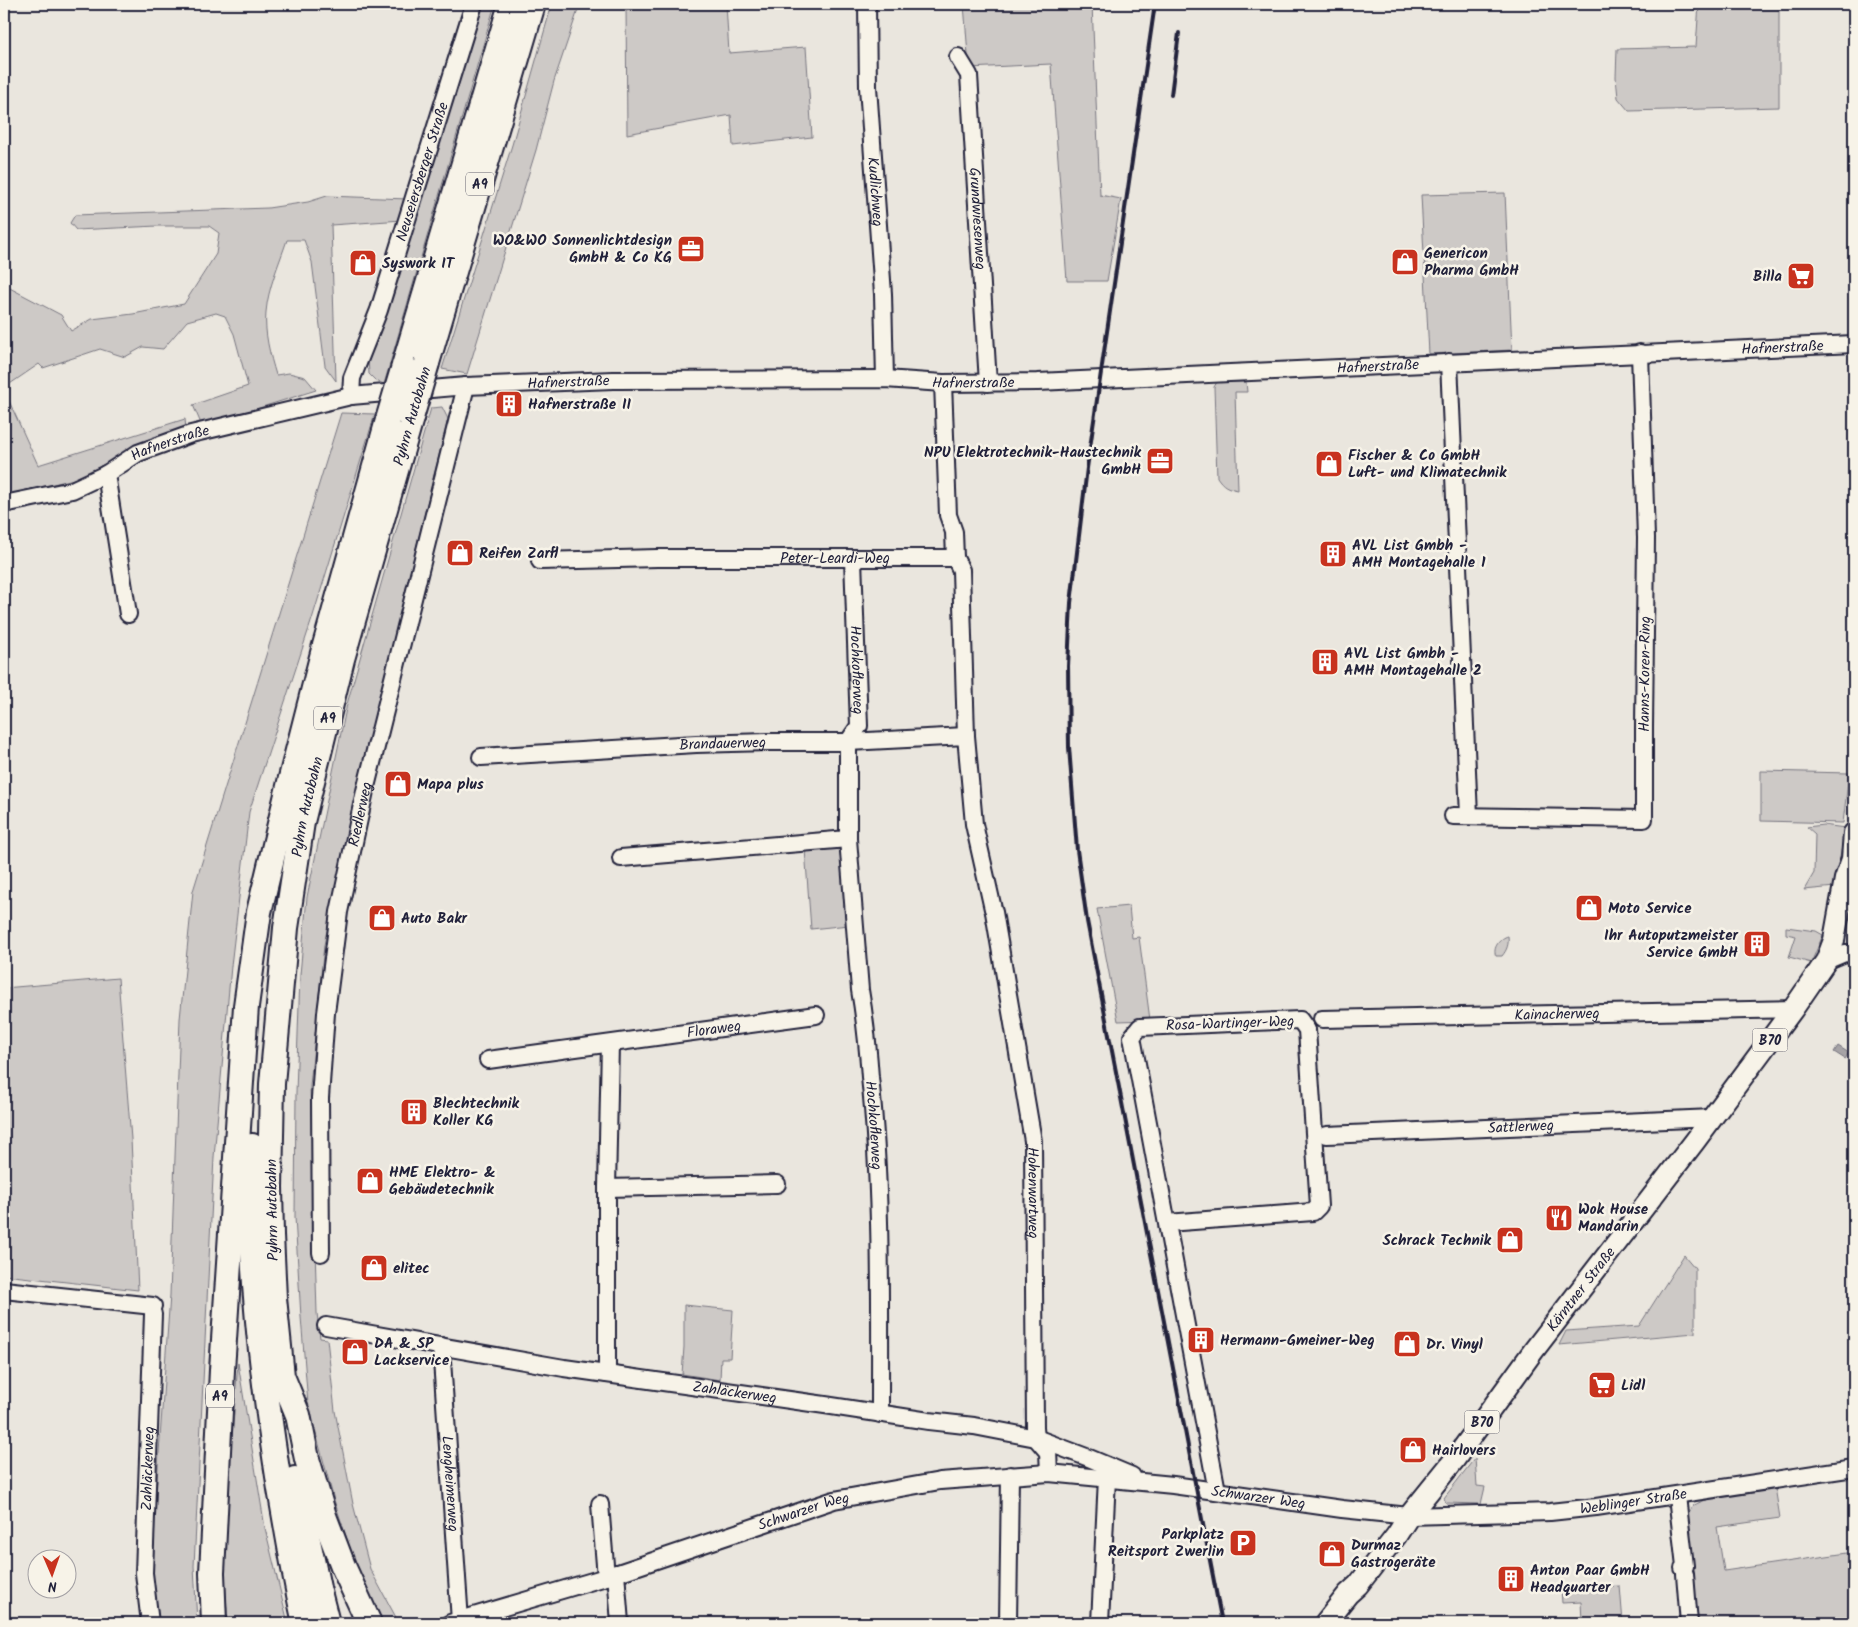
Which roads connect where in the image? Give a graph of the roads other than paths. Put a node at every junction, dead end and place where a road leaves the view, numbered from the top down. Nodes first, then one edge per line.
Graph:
1 (474, 4) edge
2 (511, 4) edge
3 (534, 4) edge
4 (867, 4) edge
5 (958, 58) dead end
6 (1854, 344) edge
7 (1640, 353) junction
8 (1449, 362) junction
9 (885, 379) junction
10 (943, 383) junction
11 (988, 383) junction
12 (466, 386) junction
13 (351, 396) junction
14 (400, 418) junction
15 (106, 474) junction
16 (4, 504) edge
17 (955, 558) junction
18 (853, 559) junction
19 (540, 560) dead end
20 (128, 614) dead end
21 (966, 736) junction
22 (848, 742) junction
23 (481, 757) dead end
24 (1453, 816) dead end
25 (1469, 816) junction
26 (1854, 833) edge
27 (277, 838) junction
28 (848, 839) junction
29 (621, 858) dead end
30 (1852, 859) junction
31 (1854, 895) edge
32 (1854, 954) edge
33 (1826, 961) junction
34 (1794, 1009) junction
35 (816, 1016) dead end
36 (1322, 1019) dead end
37 (610, 1044) junction
38 (488, 1060) dead end
39 (1713, 1118) junction
40 (1327, 1135) dead end
41 (777, 1184) dead end
42 (607, 1188) junction
43 (1168, 1223) junction
44 (321, 1253) dead end
45 (4, 1290) edge
46 (326, 1326) dead end
47 (441, 1346) junction
48 (607, 1374) junction
49 (282, 1376) junction
50 (880, 1414) junction
51 (1036, 1438) junction
52 (1854, 1468) edge
53 (1049, 1473) junction
54 (1010, 1475) junction
55 (1107, 1478) junction
56 (1136, 1480) junction
57 (1217, 1491) junction
58 (1677, 1496) junction
59 (600, 1504) dead end
60 (1409, 1516) junction
61 (611, 1575) junction
62 (369, 1622) edge
63 (455, 1622) edge
64 (150, 1623) edge
65 (214, 1623) edge
66 (305, 1623) edge
67 (327, 1623) edge
68 (620, 1623) edge
69 (1008, 1623) edge
70 (1100, 1623) edge
71 (1325, 1623) edge
72 (1689, 1623) edge

1 - 13 street, Neuseiersberger Straße
2 - 14 highway, Pyhrn Autobahn / A9, bridge
3 - 14 highway, Pyhrn Autobahn / A9, bridge
4 - 9 street, Kudlichweg
5 - 11 street, Grundwiesenweg
6 - 7 street, Hafnerstraße
7 - 8 street, Hafnerstraße
7 - 25 street, Hanns-Koren-Ring
8 - 11 street, Hafnerstraße
8 - 25 street
9 - 10 street, Hafnerstraße
9 - 12 street, Hafnerstraße
10 - 11 street, Hafnerstraße
10 - 17 street
12 - 13 street, Hafnerstraße
12 - 44 street, Riedlerweg
13 - 15 street, Hafnerstraße
14 - 27 highway, Pyhrn Autobahn / A9
14 - 49 highway, Pyhrn Autobahn / A9
15 - 16 street, Hafnerstraße
15 - 20 street
17 - 18 street, Peter-Leardi-Weg
17 - 21 street
18 - 19 street, Peter-Leardi-Weg
18 - 22 street, Hochkoflerweg
21 - 22 street, Brandauerweg
21 - 51 street, Hohenwartweg
22 - 23 street, Brandauerweg
22 - 28 street, Hochkoflerweg
24 - 25 street, Hanns-Koren-Ring
26 - 30 main road, Kärntner Straße / B70
27 - 65 highway, Pyhrn Autobahn / A9
27 - 66 highway
28 - 29 street
28 - 50 street, Hochkoflerweg
30 - 31 street
30 - 33 main road, Kärntner Straße / B70
32 - 33 street
33 - 34 main road, Kärntner Straße / B70
34 - 36 street, Kainacherweg
34 - 39 main road, Kärntner Straße / B70
35 - 37 street, Floraweg
37 - 38 street, Floraweg
37 - 42 street
39 - 40 street, Sattlerweg
39 - 60 main road, Kärntner Straße / B70
41 - 42 street
42 - 48 street
43 - 43 street, Rosa-Wartinger-Weg
43 - 57 street, Rosa-Wartinger-Weg
45 - 64 street, Zahläckerweg
46 - 47 street, Zahläckerweg
47 - 48 street, Zahläckerweg
47 - 63 street, Lengheimerweg
48 - 50 street, Zahläckerweg
49 - 62 highway, Pyhrn Autobahn / A9
49 - 67 highway
50 - 51 street, Zahläckerweg
51 - 53 street, Hohenwartweg
51 - 56 street, Zahläckerweg
52 - 58 street, Weblinger Straße
53 - 54 street, Schwarzer Weg
53 - 55 street, Schwarzer Weg
54 - 61 street, Schwarzer Weg
54 - 69 street
55 - 56 street, Schwarzer Weg
55 - 70 street
56 - 57 street, Schwarzer Weg
57 - 60 street, Schwarzer Weg
58 - 60 street, Weblinger Straße
58 - 72 street
59 - 61 street
60 - 71 main road, Kärntner Straße / B70
61 - 63 street, Schwarzer Weg
61 - 68 street

